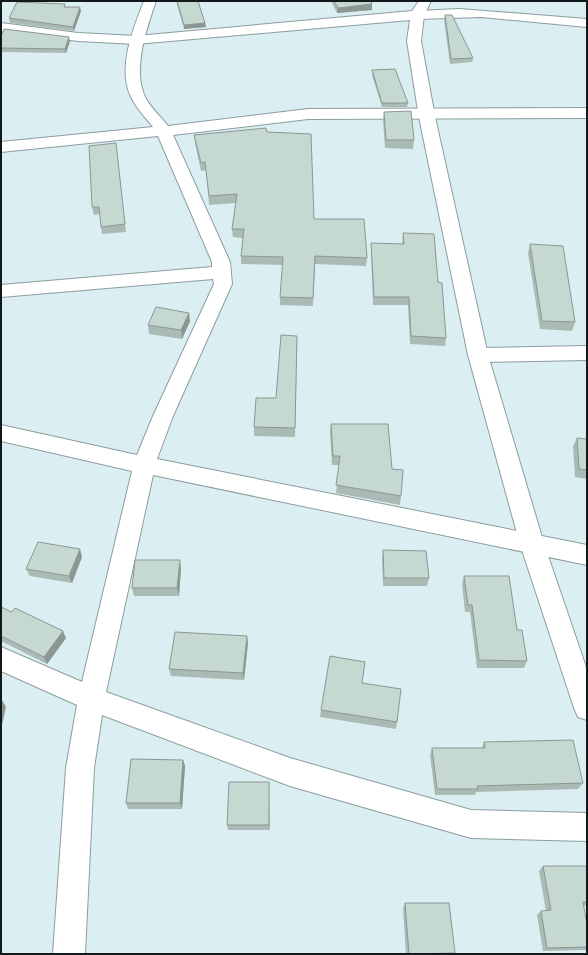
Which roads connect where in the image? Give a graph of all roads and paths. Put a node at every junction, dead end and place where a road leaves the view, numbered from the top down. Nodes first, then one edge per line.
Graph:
1 (150, 1) edge
2 (421, 8) edge
3 (587, 23) edge
4 (1, 27) edge
5 (136, 40) junction
6 (426, 112) junction
7 (587, 113) edge
8 (164, 130) junction
9 (1, 146) edge
10 (222, 272) junction
11 (1, 291) edge
12 (587, 353) edge
13 (478, 355) junction
14 (1, 433) edge
15 (144, 465) junction
16 (532, 544) junction
17 (587, 554) edge
18 (1, 659) edge
19 (91, 699) junction
20 (587, 708) edge
21 (587, 827) edge
22 (69, 954) edge

1 - 5 street
2 - 3 street
2 - 5 street
2 - 6 street
4 - 5 street
5 - 8 street
6 - 7 street
6 - 8 street
6 - 13 street
8 - 9 street
8 - 10 street
10 - 11 street
10 - 15 street
12 - 13 street
13 - 16 street
14 - 15 street
15 - 16 street
15 - 19 street
16 - 17 street
16 - 20 street
18 - 19 street
19 - 21 street
19 - 22 street

